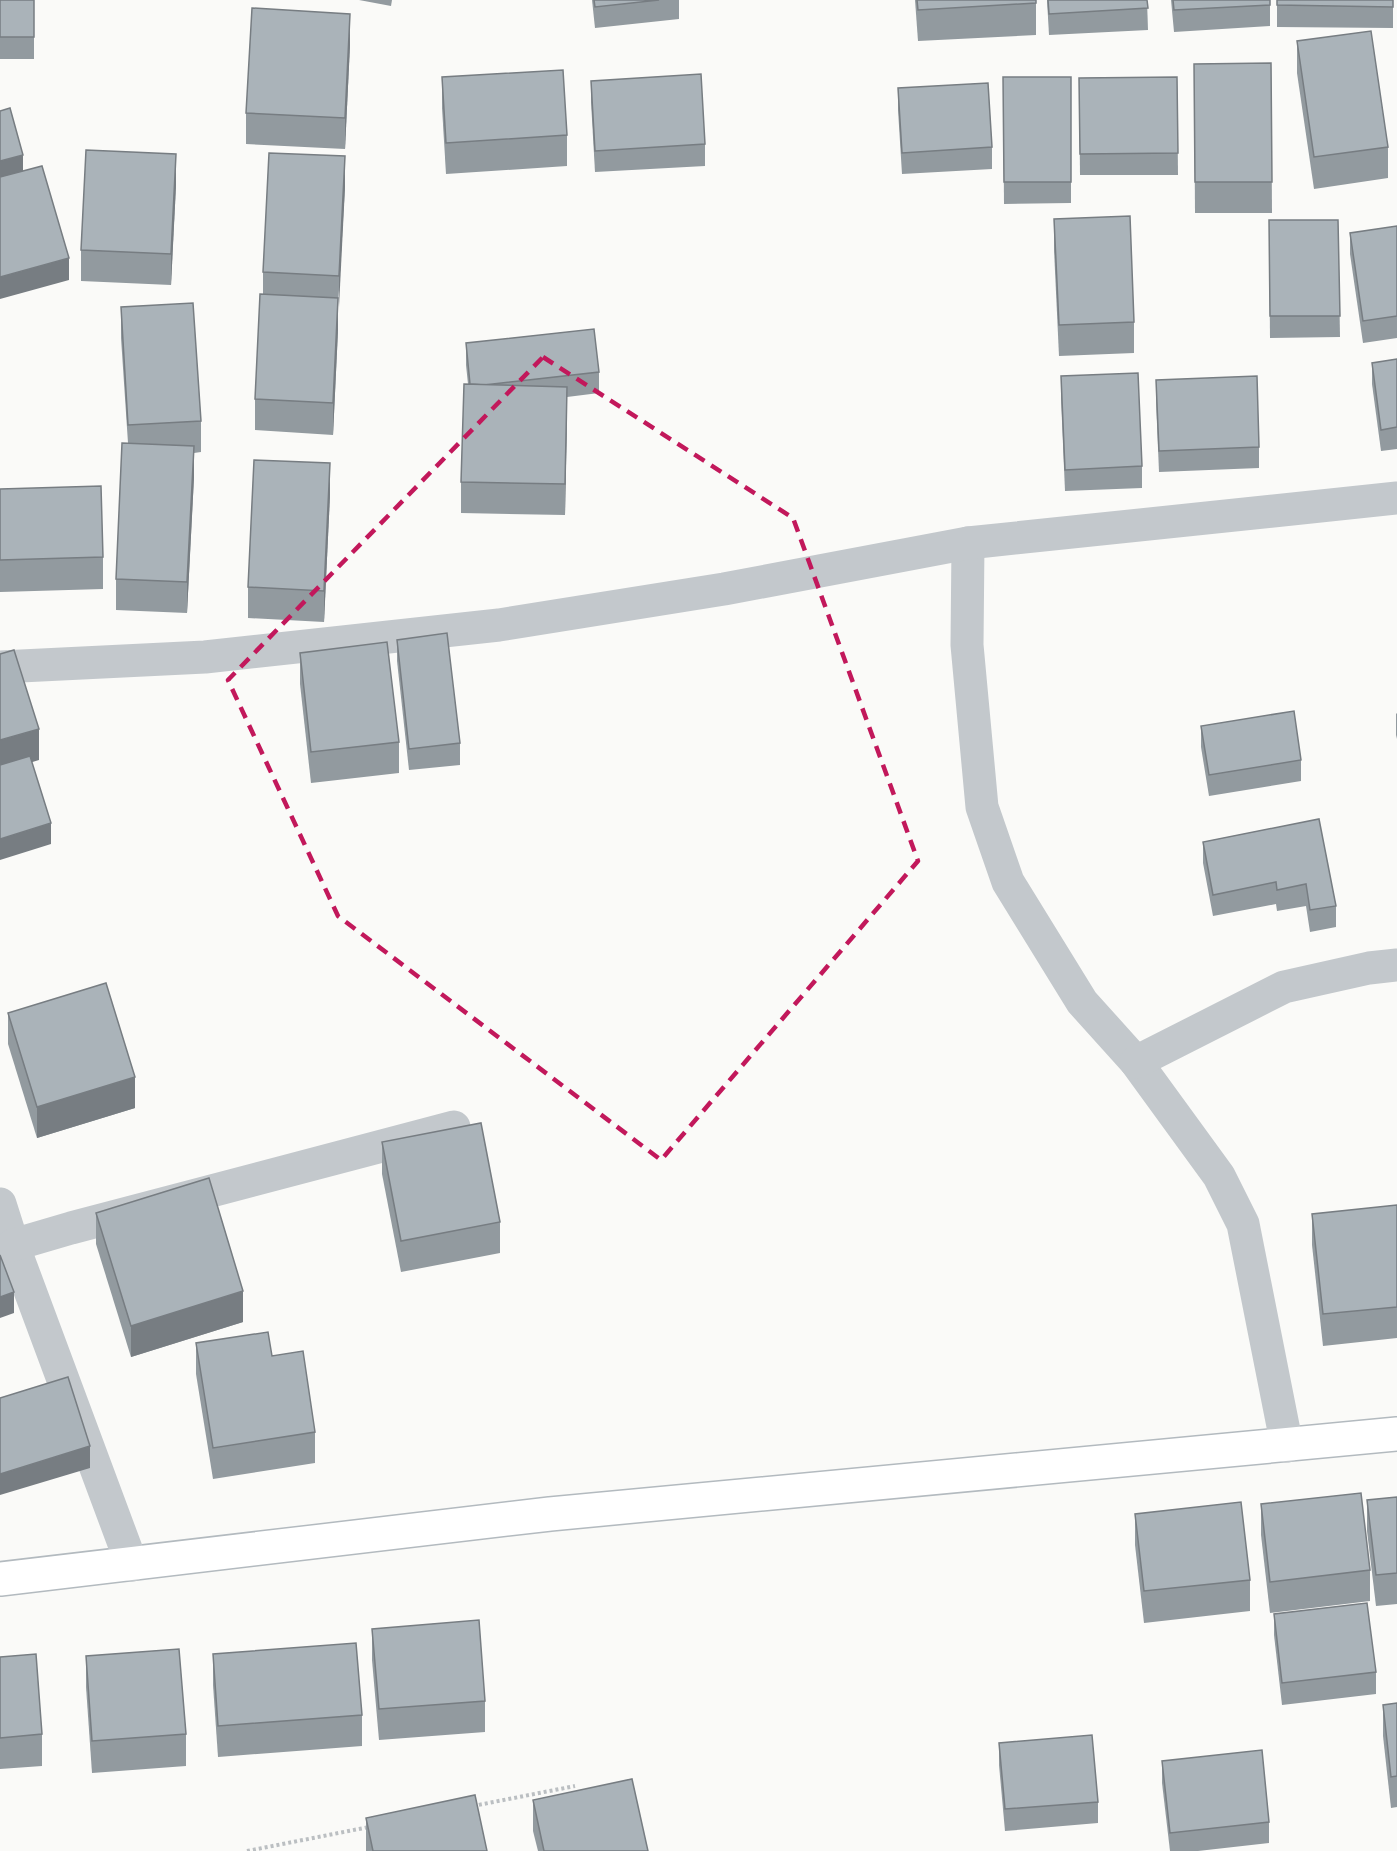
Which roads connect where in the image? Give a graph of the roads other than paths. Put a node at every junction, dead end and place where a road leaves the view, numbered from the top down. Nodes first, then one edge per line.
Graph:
1 (1397, 498) edge
2 (968, 543) junction
3 (0, 667) edge
4 (1397, 965) edge
5 (1136, 1062) junction
6 (454, 1127) edge
7 (0, 1204) edge
8 (14, 1245) junction
9 (1397, 1434) edge
10 (1287, 1446) junction
11 (132, 1565) junction
12 (0, 1579) edge

1 - 2 street
2 - 3 street
2 - 5 street
4 - 5 street
5 - 10 street
6 - 8 street
7 - 8 street
8 - 11 street
9 - 10 main road
10 - 11 main road
11 - 12 main road

